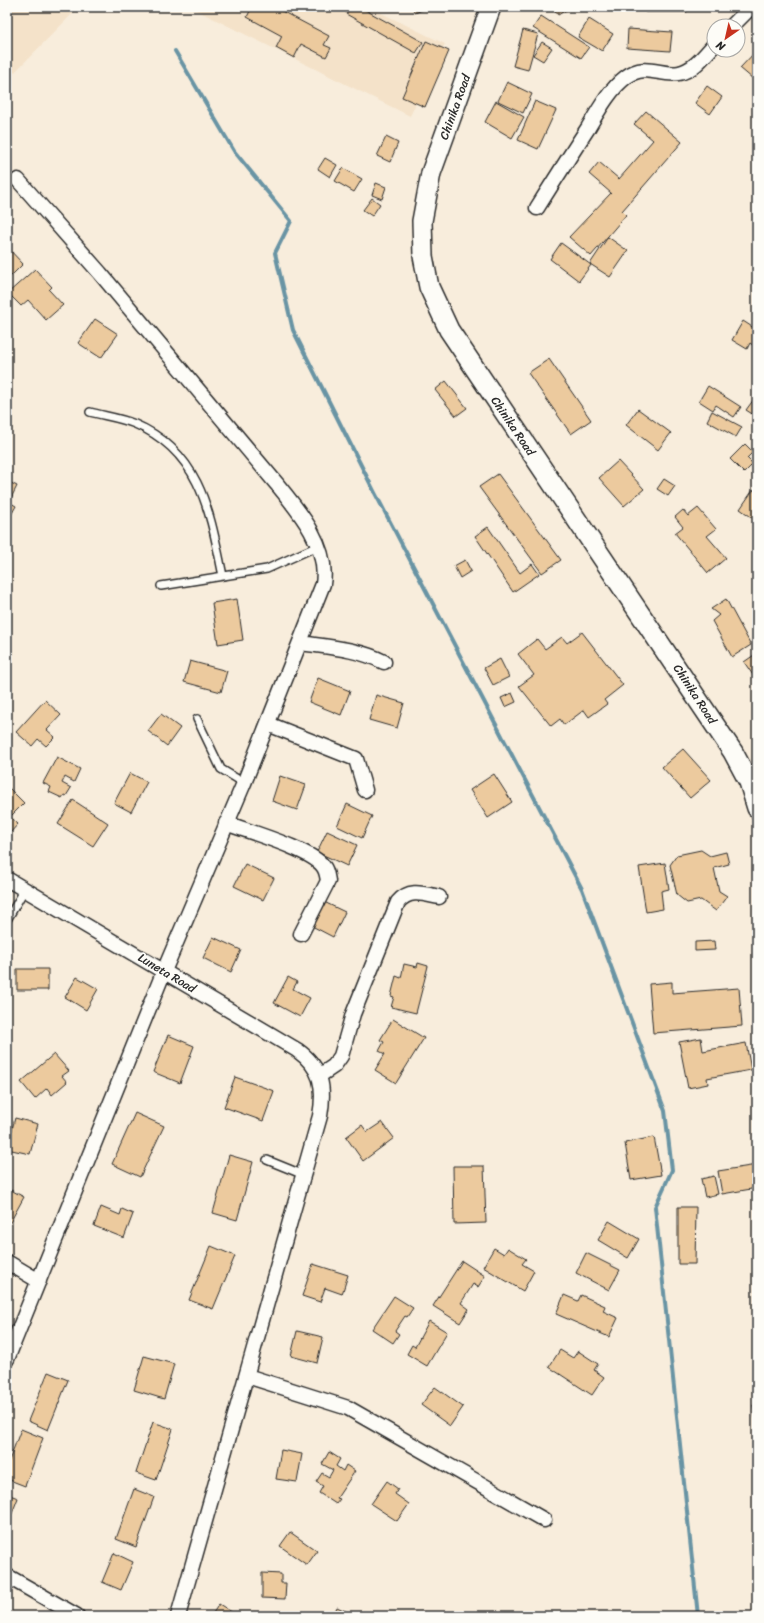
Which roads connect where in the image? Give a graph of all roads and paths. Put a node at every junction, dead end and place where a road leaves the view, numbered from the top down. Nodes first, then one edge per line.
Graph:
1 (491, 7) edge
2 (751, 7) edge
3 (740, 18) edge
4 (706, 53) edge
5 (18, 180) dead end
6 (537, 208) dead end
7 (90, 412) dead end
8 (318, 546) junction
9 (223, 576) junction
10 (161, 586) dead end
11 (300, 643) junction
12 (384, 662) dead end
13 (198, 719) dead end
14 (268, 724) junction
15 (244, 783) junction
16 (365, 790) dead end
17 (757, 808) edge
18 (226, 823) junction
19 (7, 879) edge
20 (25, 889) junction
21 (439, 897) dead end
22 (7, 920) edge
23 (301, 934) dead end
24 (164, 971) junction
25 (319, 1076) junction
26 (267, 1160) dead end
27 (304, 1174) junction
28 (7, 1262) edge
29 (38, 1281) junction
30 (7, 1359) edge
31 (247, 1376) junction
32 (544, 1520) dead end
33 (7, 1576) edge
34 (77, 1616) edge
35 (178, 1616) edge

1 - 17 main road, Chinika Road
2 - 3 street
4 - 6 street
5 - 8 street
7 - 9 lane
8 - 9 lane
8 - 11 street
9 - 10 lane
11 - 12 street
11 - 14 street
13 - 15 lane
14 - 15 street
14 - 16 street
15 - 18 street
18 - 23 street
18 - 24 street
19 - 20 street, Luneta Road
20 - 22 lane
20 - 24 street, Luneta Road
21 - 25 street
24 - 25 street, Luneta Road
24 - 29 street
25 - 27 street
26 - 27 lane
27 - 31 street
28 - 29 street
29 - 30 street
31 - 32 street
31 - 35 street
33 - 34 street

